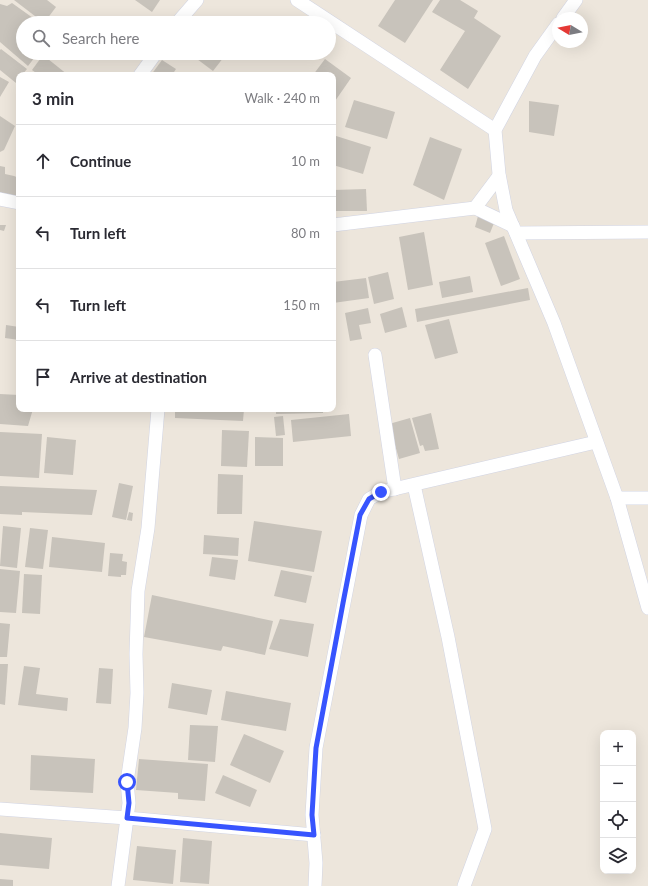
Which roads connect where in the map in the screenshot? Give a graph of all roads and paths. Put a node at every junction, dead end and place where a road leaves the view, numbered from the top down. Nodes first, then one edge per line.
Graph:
1 (197, 0) edge
2 (297, 0) edge
3 (576, 0) edge
4 (567, 12) edge
5 (183, 16) edge
6 (321, 16) edge
7 (336, 26) edge
8 (552, 32) edge
9 (151, 60) edge
10 (142, 72) edge
11 (495, 130) junction
12 (499, 176) junction
13 (0, 200) edge
14 (16, 203) edge
15 (475, 208) junction
16 (336, 225) edge
17 (515, 230) junction
18 (648, 232) edge
19 (375, 355) dead end
20 (158, 412) edge
21 (596, 442) junction
22 (414, 485) junction
23 (395, 489) junction
24 (617, 498) junction
25 (648, 498) edge
26 (648, 608) edge
27 (0, 809) edge
28 (127, 818) junction
29 (314, 835) junction
30 (118, 886) edge
31 (315, 886) edge
32 (464, 886) edge

1 - 5 street
2 - 6 street
3 - 4 street
7 - 11 street
8 - 11 street
9 - 10 street
11 - 12 street
12 - 15 street
12 - 17 street
13 - 14 street
15 - 16 street
15 - 17 street
17 - 18 street
17 - 21 street
19 - 23 street
20 - 28 street
21 - 22 street
21 - 24 street
22 - 23 street
22 - 32 street
23 - 29 street
24 - 25 street
24 - 26 street
27 - 28 street
28 - 29 street
28 - 30 street
29 - 31 street

